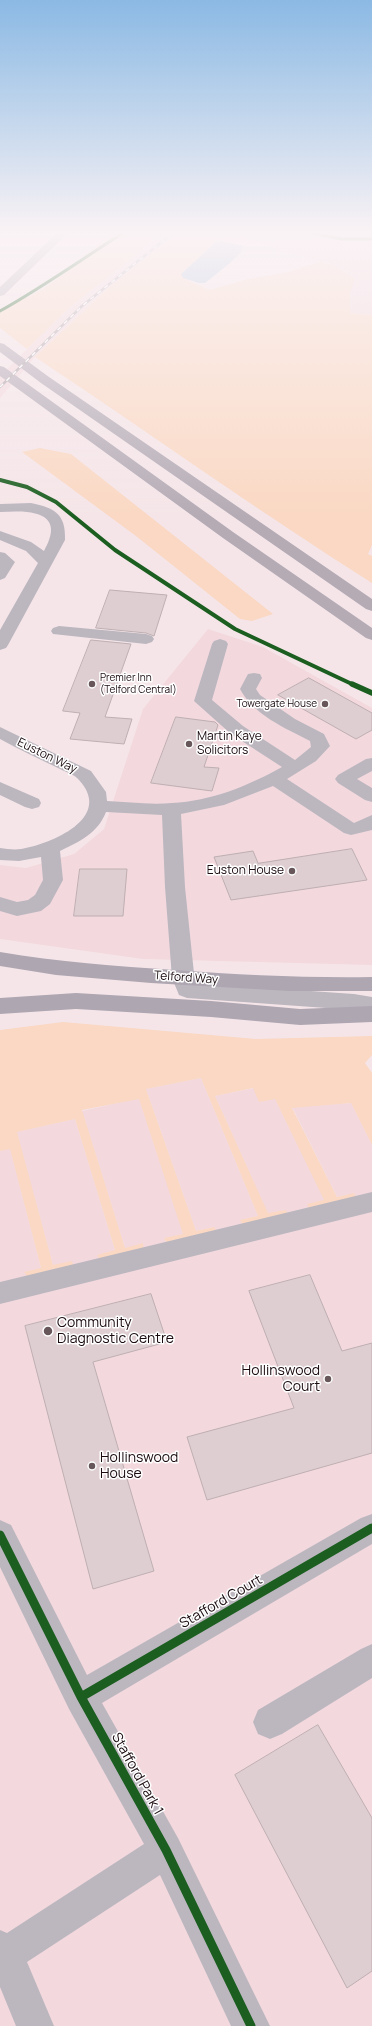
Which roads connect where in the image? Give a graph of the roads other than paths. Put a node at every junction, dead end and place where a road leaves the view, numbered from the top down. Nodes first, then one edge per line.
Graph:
1 (0, 346) edge
2 (1, 370) edge
3 (0, 508) edge
4 (0, 535) edge
5 (0, 556) edge
6 (46, 563) junction
7 (0, 575) edge
8 (372, 606) edge
9 (59, 631) dead end
10 (372, 635) edge
11 (146, 639) dead end
12 (220, 644) dead end
13 (0, 645) edge
14 (254, 678) dead end
15 (0, 732) edge
16 (372, 763) edge
17 (294, 767) junction
18 (274, 779) junction
19 (0, 788) edge
20 (372, 796) edge
21 (32, 803) dead end
22 (98, 806) junction
23 (171, 809) junction
24 (372, 822) edge
25 (50, 848) junction
26 (0, 854) edge
27 (0, 904) edge
28 (0, 959) edge
29 (183, 978) junction
30 (372, 984) edge
31 (372, 1005) edge
32 (0, 1006) edge
33 (372, 1014) edge
34 (372, 1202) edge
35 (0, 1293) edge
36 (372, 1528) edge
37 (0, 1535) edge
38 (372, 1660) edge
39 (81, 1697) junction
40 (270, 1722) dead end
41 (166, 1850) junction
42 (3, 1952) edge
43 (35, 2026) edge
44 (251, 2026) edge

1 - 8 highway
2 - 10 highway
3 - 6 street
4 - 6 street
5 - 7 street
6 - 13 street
9 - 11 street
12 - 17 street
14 - 17 street
15 - 22 street, Euston Way
16 - 20 street
17 - 18 street
18 - 23 street
18 - 24 street
19 - 21 street
22 - 23 street
22 - 25 street
23 - 29 street
25 - 26 street
25 - 27 street
28 - 29 main road, Telford Way
29 - 30 main road, Telford Way
29 - 31 street
32 - 33 main road
34 - 35 street
36 - 39 street, Stafford Court
37 - 39 street, Stafford Park 1
38 - 40 street
39 - 41 street, Stafford Park 1
41 - 42 street
41 - 44 street, Stafford Park 1
42 - 43 street

